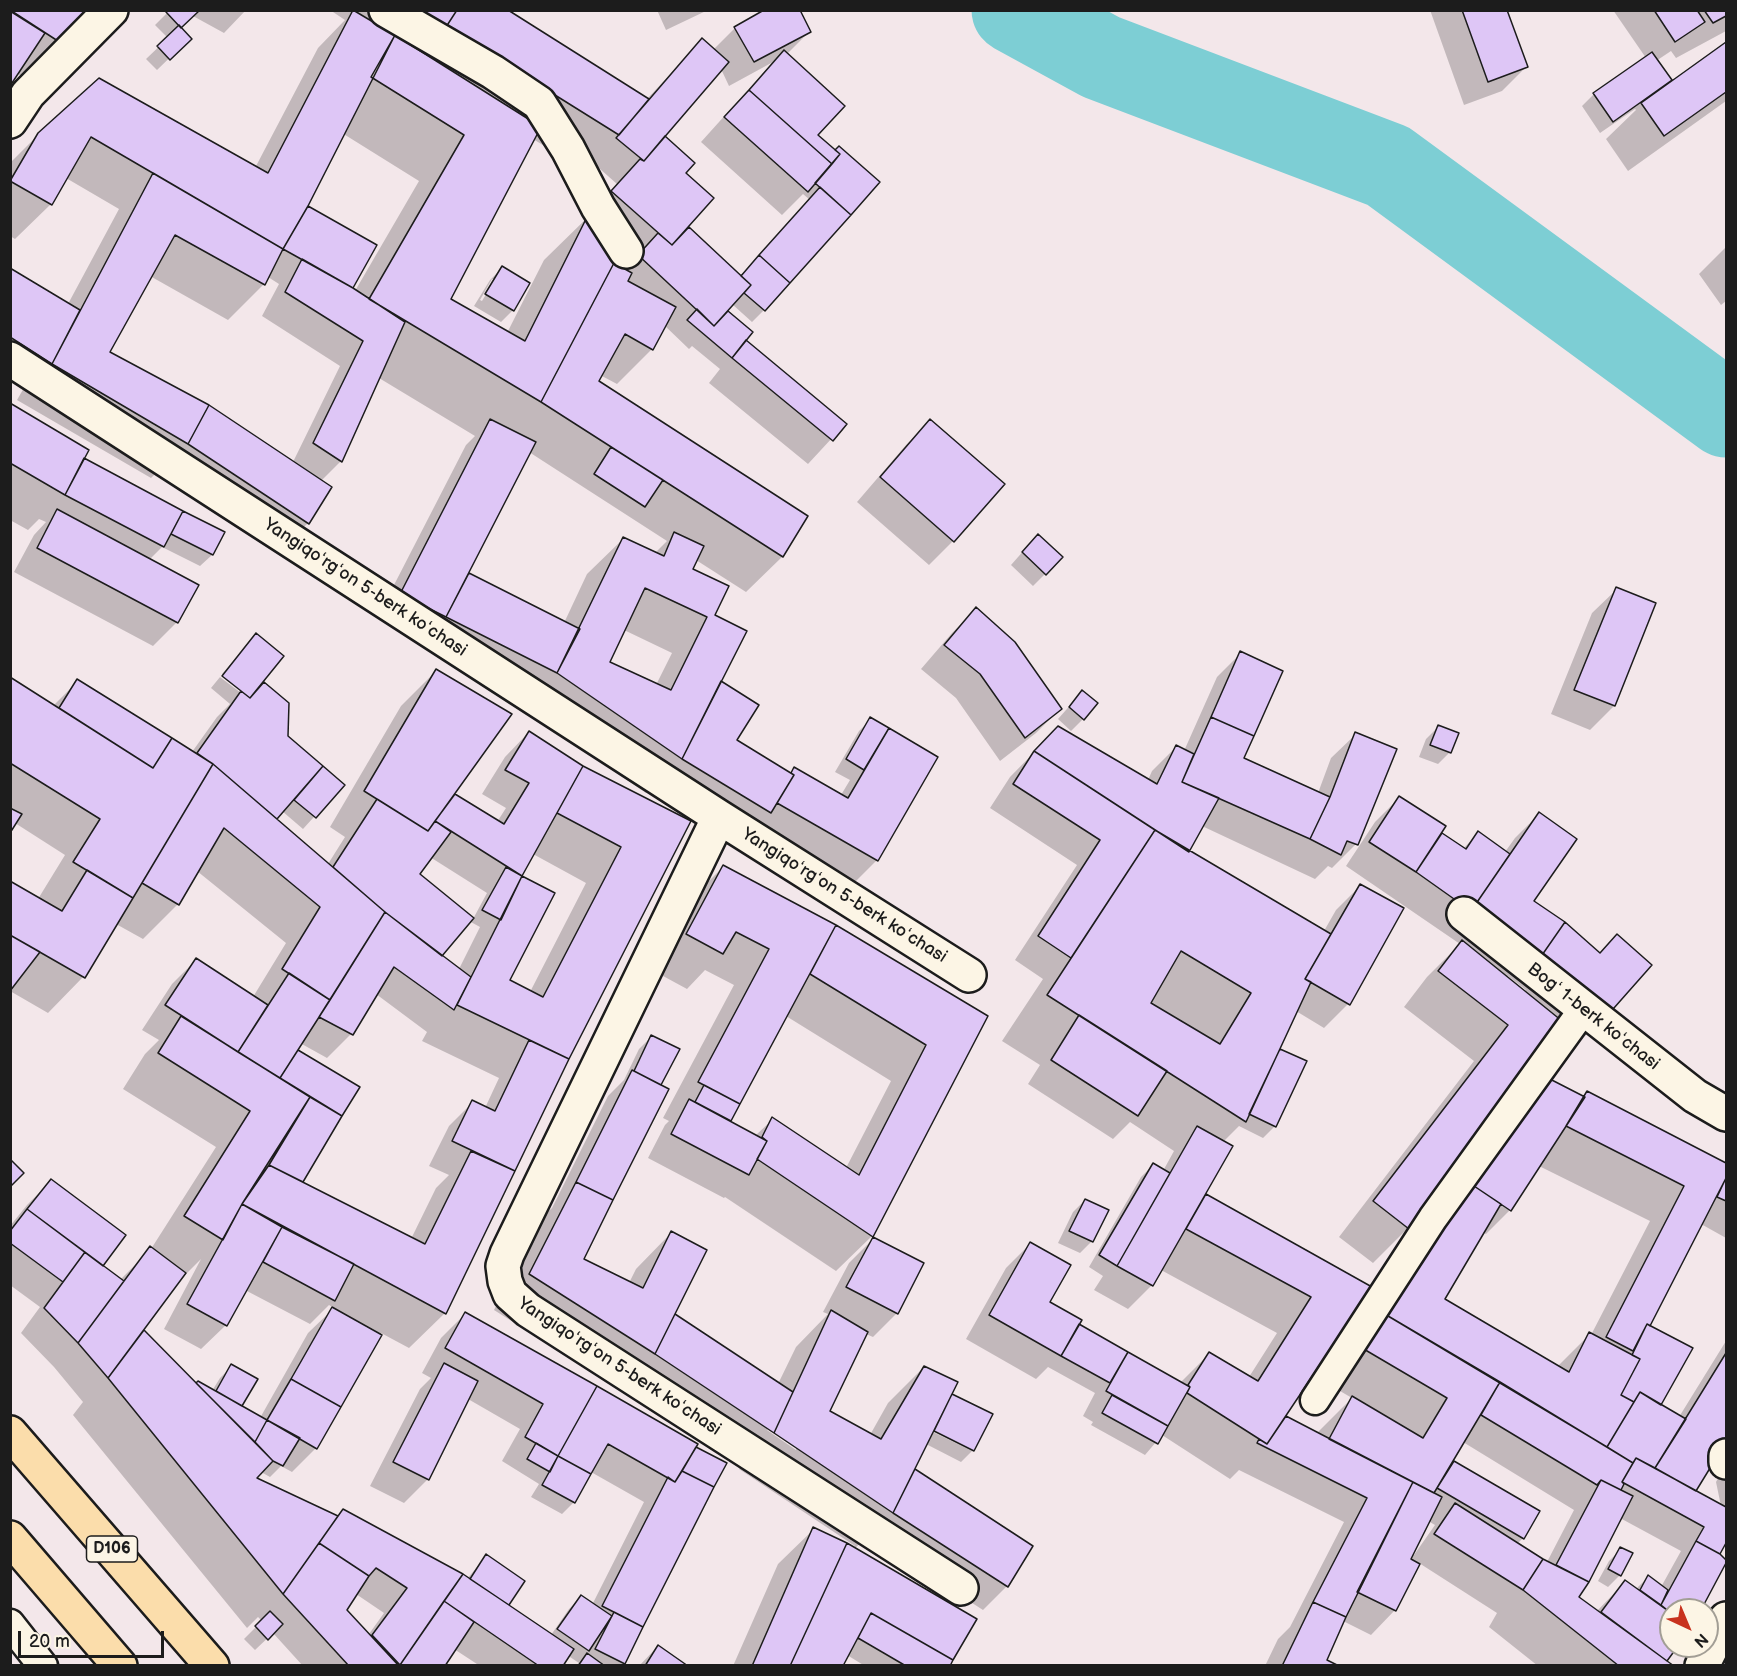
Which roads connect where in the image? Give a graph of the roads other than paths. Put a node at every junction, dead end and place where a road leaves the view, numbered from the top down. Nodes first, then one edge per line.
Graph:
1 (111, 10) edge
2 (386, 10) edge
3 (10, 121) edge
4 (627, 251) dead end
5 (10, 359) edge
6 (718, 817) junction
7 (1464, 914) dead end
8 (969, 975) dead end
9 (1583, 1010) junction
10 (1726, 1114) edge
11 (1315, 1400) dead end
12 (10, 1433) edge
13 (1726, 1456) edge
14 (1726, 1462) edge
15 (10, 1538) edge
16 (961, 1588) dead end
17 (1726, 1619) edge
18 (10, 1624) edge
19 (43, 1665) edge
20 (120, 1665) edge
21 (212, 1665) edge
22 (1702, 1665) edge

1 - 3 street
2 - 4 street
5 - 6 street, Yangiqoʻrgʻon 5-berk koʻchasi
6 - 8 street, Yangiqoʻrgʻon 5-berk koʻchasi
6 - 16 street, Yangiqoʻrgʻon 5-berk koʻchasi
7 - 9 street, Bogʻ 1-berk koʻchasi
9 - 10 street, Bogʻ 1-berk koʻchasi
9 - 11 lane
12 - 21 main road, D106
13 - 14 street
15 - 20 main road
17 - 22 street
18 - 19 lane

